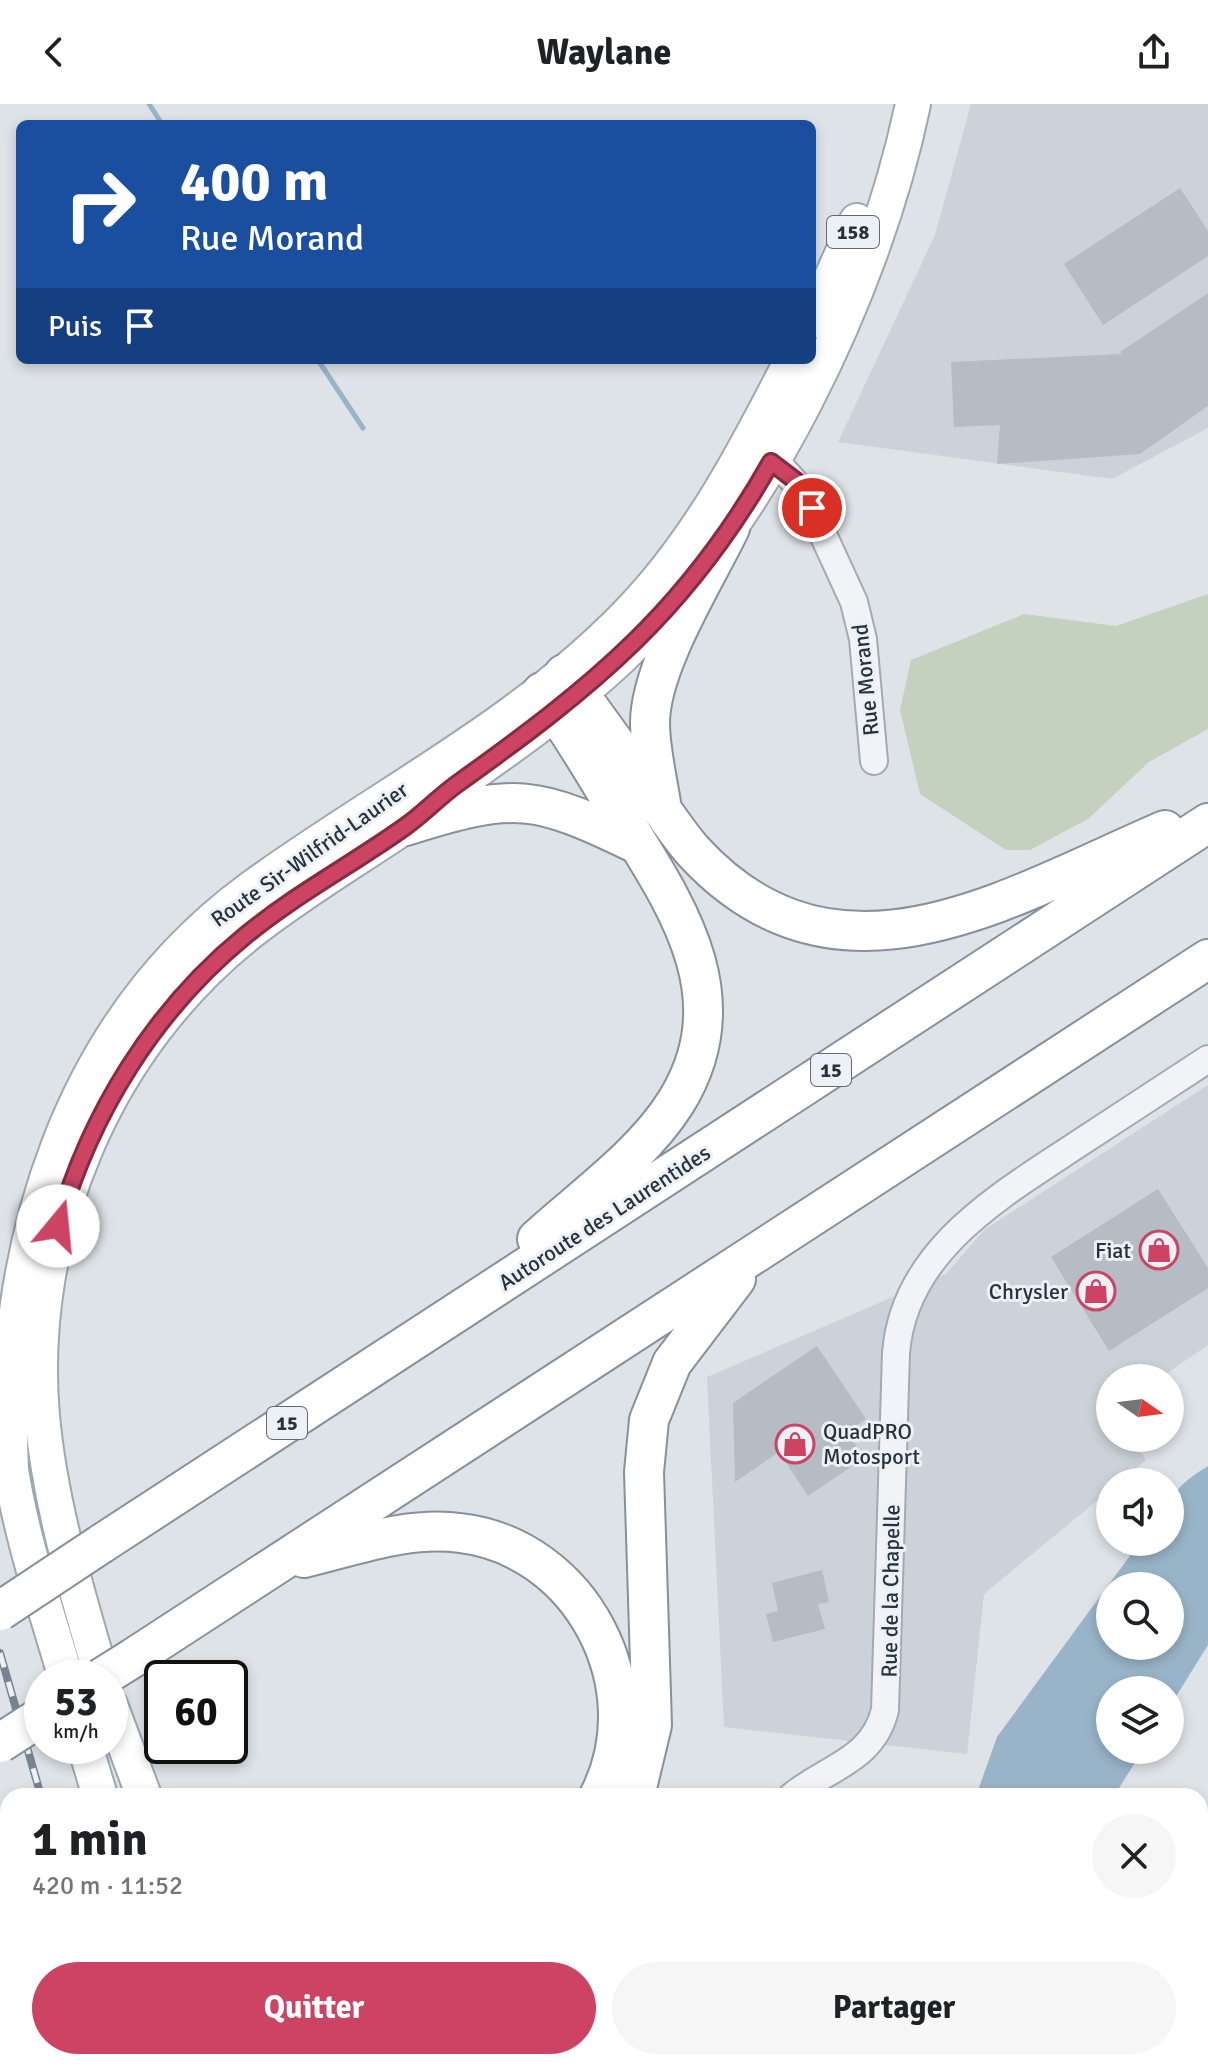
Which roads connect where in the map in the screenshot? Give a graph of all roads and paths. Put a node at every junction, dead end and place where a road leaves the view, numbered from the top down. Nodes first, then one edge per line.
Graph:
1 (899, 104) edge
2 (913, 104) edge
3 (816, 312) edge
4 (816, 355) edge
5 (791, 364) edge
6 (811, 364) edge
7 (758, 455) junction
8 (730, 528) junction
9 (561, 693) junction
10 (874, 761) dead end
11 (662, 809) junction
12 (1208, 812) edge
13 (1208, 823) edge
14 (406, 826) junction
15 (639, 845) junction
16 (1208, 959) edge
17 (1208, 1059) edge
18 (755, 1254) junction
19 (453, 1315) junction
20 (274, 1566) junction
21 (0, 1611) edge
22 (61, 1660) edge
23 (108, 1660) edge
24 (128, 1661) edge
25 (24, 1728) edge
26 (0, 1743) edge
27 (128, 1753) edge
28 (90, 1764) edge
29 (98, 1788) edge
30 (141, 1788) edge
31 (602, 1788) edge
32 (637, 1788) edge
33 (805, 1788) edge

1 - 3 main road, 158
2 - 4 main road, Route Sir-Wilfrid-Laurier / 158
5 - 7 main road, Route Sir-Wilfrid-Laurier / 158
6 - 7 main road, Route Sir-Wilfrid-Laurier / 158
7 - 8 main road, Route Sir-Wilfrid-Laurier / 158
7 - 9 main road, Route Sir-Wilfrid-Laurier / 158
7 - 10 street, Rue Morand
8 - 9 main road, Route Sir-Wilfrid-Laurier / 158
8 - 11 highway
9 - 11 highway
9 - 14 main road, Route Sir-Wilfrid-Laurier / 158
9 - 15 highway
9 - 22 main road, Route Sir-Wilfrid-Laurier / 158
11 - 12 highway
13 - 19 highway, Autoroute des Laurentides / 15
14 - 15 highway
14 - 23 main road, Route Sir-Wilfrid-Laurier / 158
15 - 19 highway
16 - 18 highway
17 - 33 street, Rue de la Chapelle
18 - 20 highway
18 - 32 highway
19 - 21 highway, Autoroute des Laurentides / 15, bridge
20 - 24 highway
20 - 31 highway
25 - 26 highway, bridge
27 - 30 main road
28 - 29 main road

